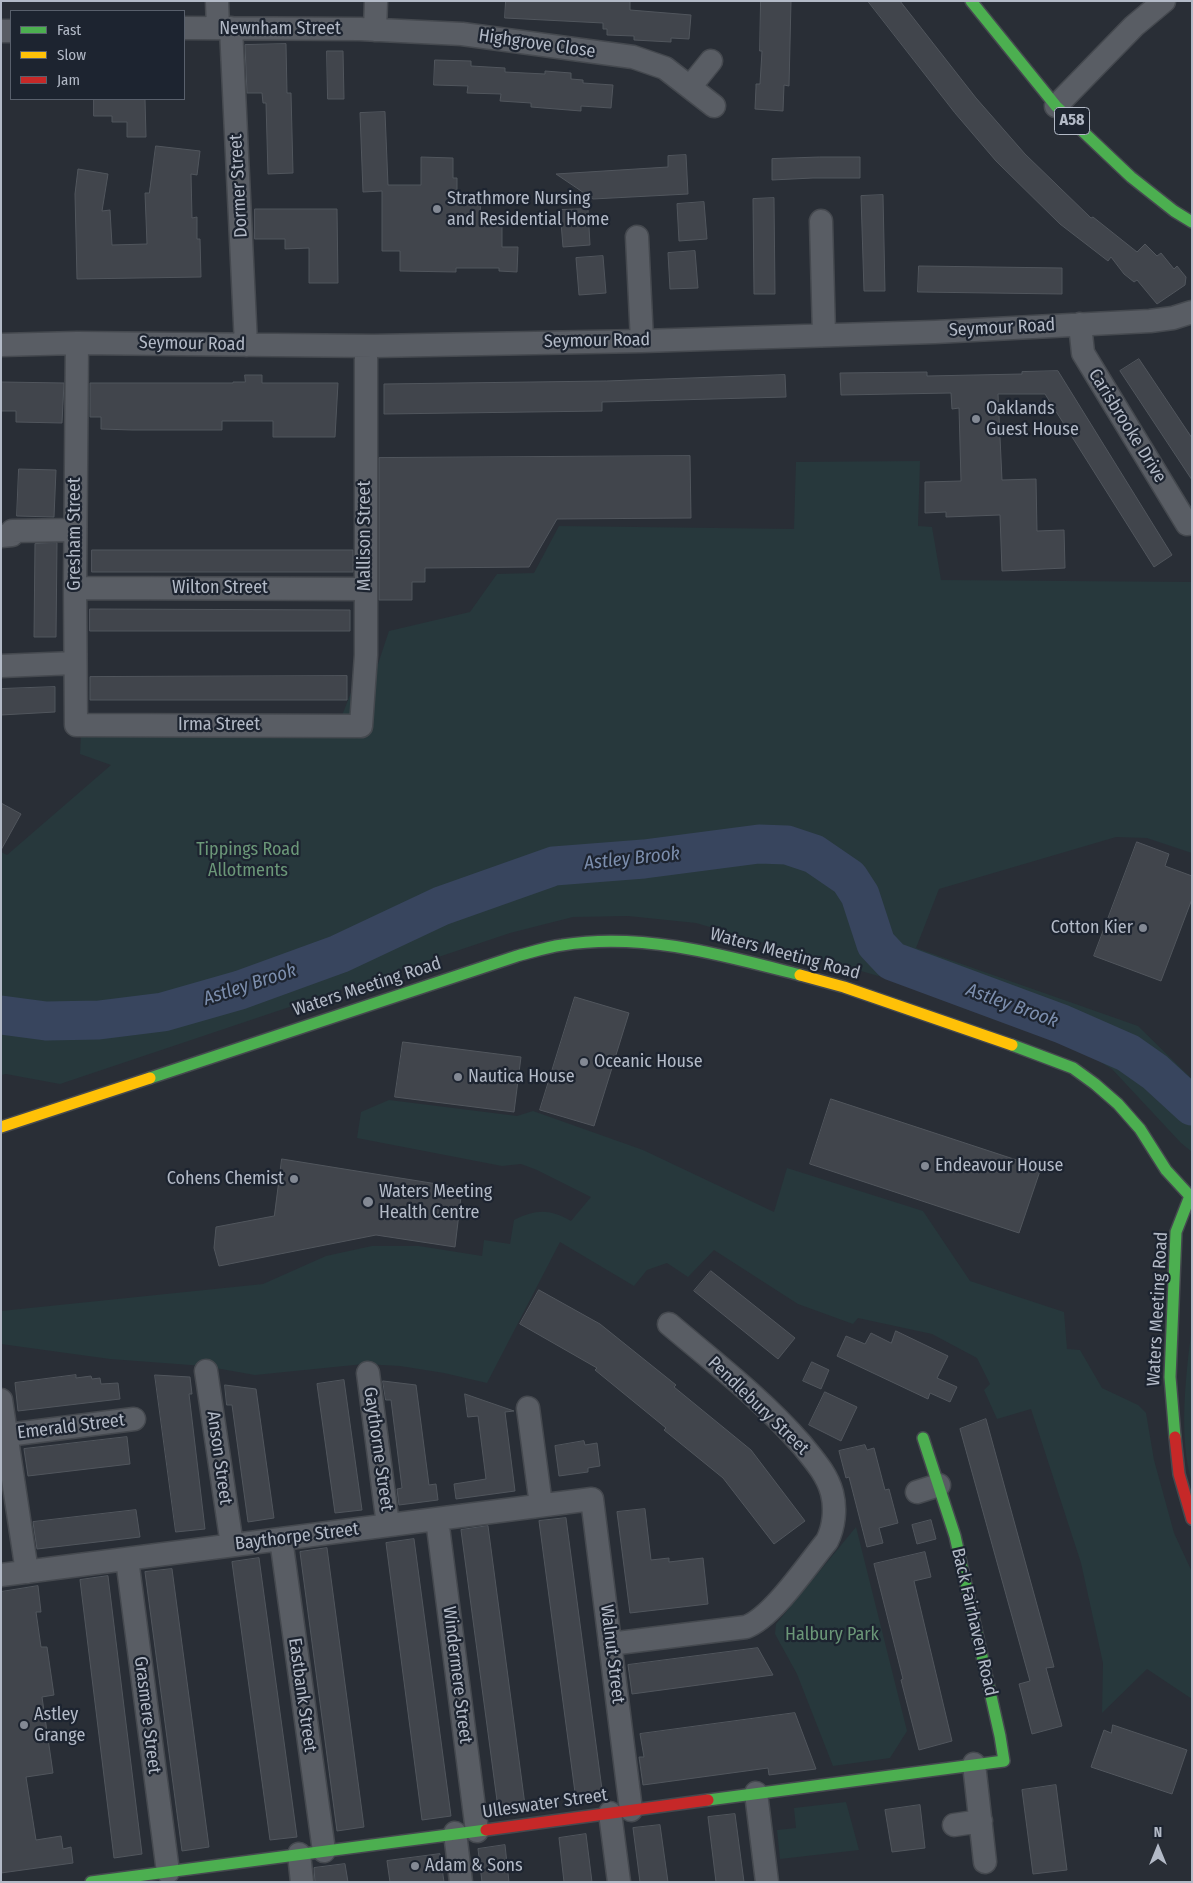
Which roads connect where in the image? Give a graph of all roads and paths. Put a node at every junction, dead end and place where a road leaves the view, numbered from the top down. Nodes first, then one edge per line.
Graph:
1 (217, 1) edge
2 (376, 1) edge
3 (971, 1) edge
4 (1164, 1) edge
5 (185, 28) edge
6 (224, 28) junction
7 (375, 30) junction
8 (711, 61) dead end
9 (690, 87) junction
10 (714, 106) dead end
11 (1056, 106) junction
12 (821, 221) dead end
13 (1192, 222) edge
14 (637, 237) dead end
15 (1192, 312) edge
16 (1080, 324) junction
17 (824, 335) junction
18 (642, 341) junction
19 (77, 343) junction
20 (1, 345) edge
21 (246, 345) junction
22 (366, 346) junction
23 (1188, 524) dead end
24 (75, 530) junction
25 (1, 536) edge
26 (74, 588) junction
27 (365, 589) junction
28 (75, 663) junction
29 (1, 666) edge
30 (76, 724) joint
31 (361, 726) joint
32 (1, 1127) edge
33 (1191, 1196) edge
34 (669, 1324) dead end
35 (206, 1371) dead end
36 (368, 1373) dead end
37 (1, 1400) edge
38 (528, 1408) dead end
39 (134, 1419) dead end
40 (6, 1435) junction
41 (923, 1438) dead end
42 (939, 1484) junction
43 (917, 1492) dead end
44 (592, 1499) joint
45 (541, 1505) junction
46 (437, 1519) junction
47 (1192, 1519) edge
48 (388, 1525) junction
49 (280, 1539) junction
50 (232, 1545) junction
51 (127, 1559) junction
52 (27, 1572) junction
53 (1, 1575) edge
54 (610, 1644) junction
55 (1004, 1760) joint
56 (974, 1764) junction
57 (756, 1793) junction
58 (620, 1811) junction
59 (981, 1821) junction
60 (954, 1824) dead end
61 (477, 1831) junction
62 (455, 1833) junction
63 (324, 1851) junction
64 (299, 1854) junction
65 (985, 1862) dead end
66 (168, 1872) junction
67 (92, 1882) edge
68 (302, 1882) edge
69 (461, 1882) edge
70 (619, 1882) edge
71 (767, 1882) edge

1 - 6 street, Dormer Street
2 - 7 street
3 - 11 main road, A58
4 - 11 street
5 - 6 street, Newnham Street
6 - 7 street, Newnham Street
6 - 21 street, Dormer Street
7 - 9 street, Highgrove Close
8 - 9 street
9 - 10 street, Highgrove Close
11 - 13 main road, A58
12 - 17 street
14 - 18 street
15 - 16 street, Seymour Road
16 - 17 street, Seymour Road
16 - 23 street, Carisbrooke Drive
17 - 18 street, Seymour Road
18 - 22 street, Seymour Road
19 - 20 street, Seymour Road
19 - 21 street, Seymour Road
19 - 24 street, Gresham Street
21 - 22 street, Seymour Road
22 - 27 street, Mallison Street
24 - 25 street
24 - 26 street, Gresham Street
26 - 27 street, Wilton Street
26 - 28 street, Gresham Street
27 - 31 street, Mallison Street
28 - 29 street
28 - 30 street, Gresham Street
30 - 31 street, Irma Street
32 - 33 main road, Waters Meeting Road
33 - 47 main road, Waters Meeting Road
34 - 54 street, Pendlebury Street
35 - 50 street, Anson Street
36 - 48 street, Gaythorne Street
37 - 40 street
38 - 45 street
39 - 40 street, Emerald Street
40 - 52 street
41 - 42 main road, Back Fairhaven Road
42 - 43 street
42 - 55 main road, Back Fairhaven Road
44 - 45 street, Baythorpe Street
44 - 54 street, Walnut Street
45 - 46 street, Baythorpe Street
46 - 48 street, Baythorpe Street
46 - 61 street, Windermere Street
48 - 49 street, Baythorpe Street
49 - 50 street, Baythorpe Street
49 - 63 street, Eastbank Street
50 - 51 street, Baythorpe Street
51 - 52 street, Baythorpe Street
51 - 66 street, Grasmere Street
52 - 53 street, Baythorpe Street
54 - 58 street, Walnut Street
55 - 56 main road, Ulleswater Street
56 - 57 main road, Ulleswater Street
56 - 59 street
57 - 58 main road, Ulleswater Street
57 - 71 street
58 - 61 main road, Ulleswater Street
58 - 70 street, Walnut Street
59 - 60 street
59 - 65 street
61 - 62 main road, Ulleswater Street
62 - 63 main road, Ulleswater Street
62 - 69 street
63 - 64 main road, Ulleswater Street
64 - 66 main road, Ulleswater Street
64 - 68 street
66 - 67 main road, Ulleswater Street

